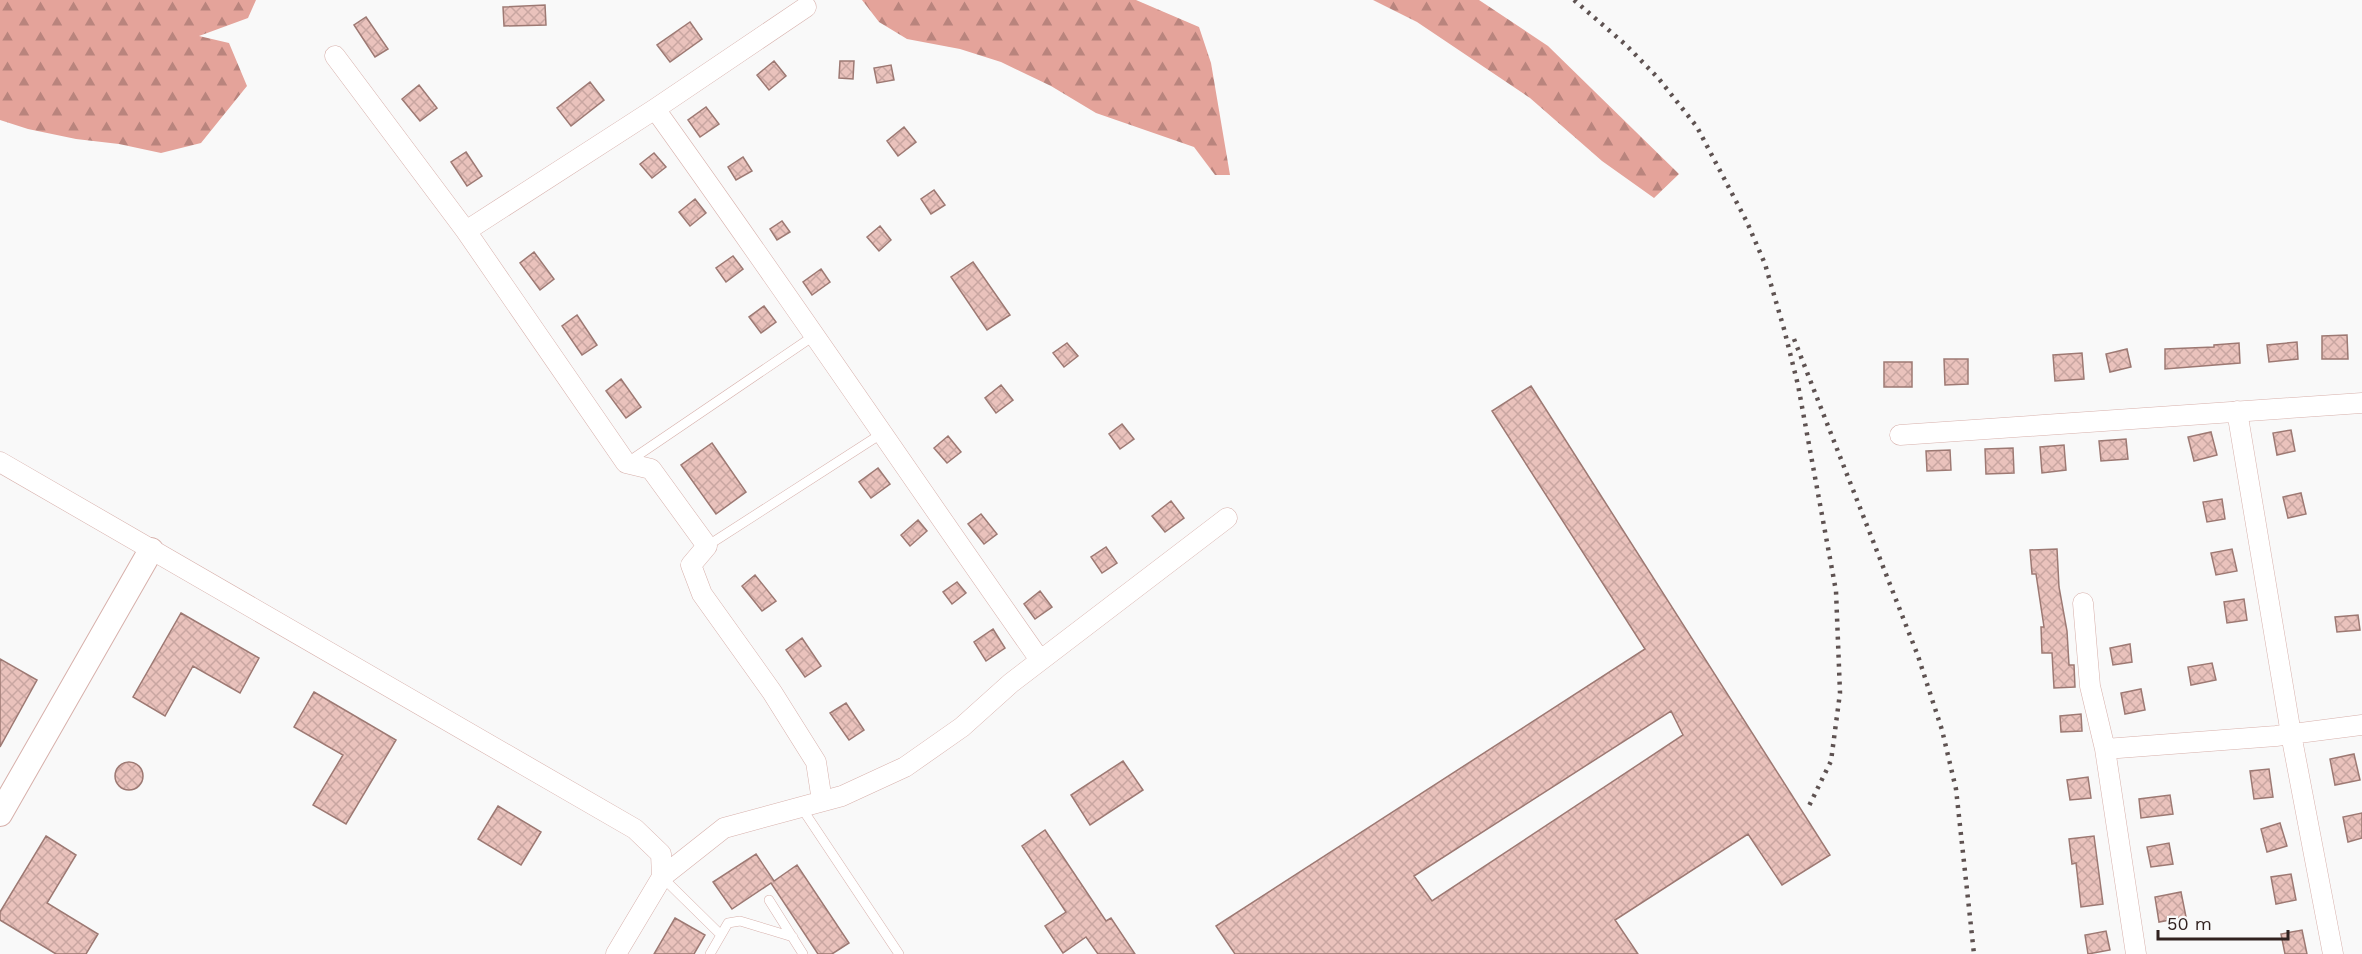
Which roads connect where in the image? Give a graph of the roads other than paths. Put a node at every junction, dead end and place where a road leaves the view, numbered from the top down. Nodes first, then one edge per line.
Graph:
1 (806, 7) dead end
2 (335, 56) dead end
3 (655, 109) junction
4 (466, 231) junction
5 (815, 335) junction
6 (2362, 402) edge
7 (2237, 411) junction
8 (881, 434) junction
9 (1900, 435) dead end
10 (0, 462) edge
11 (626, 463) junction
12 (1227, 518) dead end
13 (707, 546) junction
14 (151, 550) junction
15 (2083, 603) dead end
16 (1040, 660) junction
17 (2362, 725) edge
18 (2291, 734) junction
19 (2105, 749) junction
20 (822, 801) junction
21 (801, 807) junction
22 (0, 814) edge
23 (662, 877) junction
24 (769, 900) dead end
25 (721, 935) junction
26 (793, 937) junction
27 (616, 954) edge
28 (710, 954) edge
29 (803, 954) edge
30 (899, 954) edge
31 (2136, 954) edge
32 (2333, 954) edge

1 - 3 street
2 - 4 street
3 - 4 street
3 - 5 street
4 - 11 street
5 - 8 street
5 - 11 lane
6 - 7 street
7 - 9 street
7 - 18 street
8 - 13 lane
8 - 16 street
10 - 14 street
11 - 13 street
12 - 16 street
13 - 20 street
14 - 22 street
14 - 23 street
15 - 19 street
16 - 20 street
17 - 18 street
18 - 19 street
18 - 32 street
19 - 31 street
20 - 21 street
21 - 23 street
21 - 30 lane
23 - 25 lane
23 - 27 street
24 - 26 lane
25 - 26 lane
25 - 28 lane
26 - 29 lane

